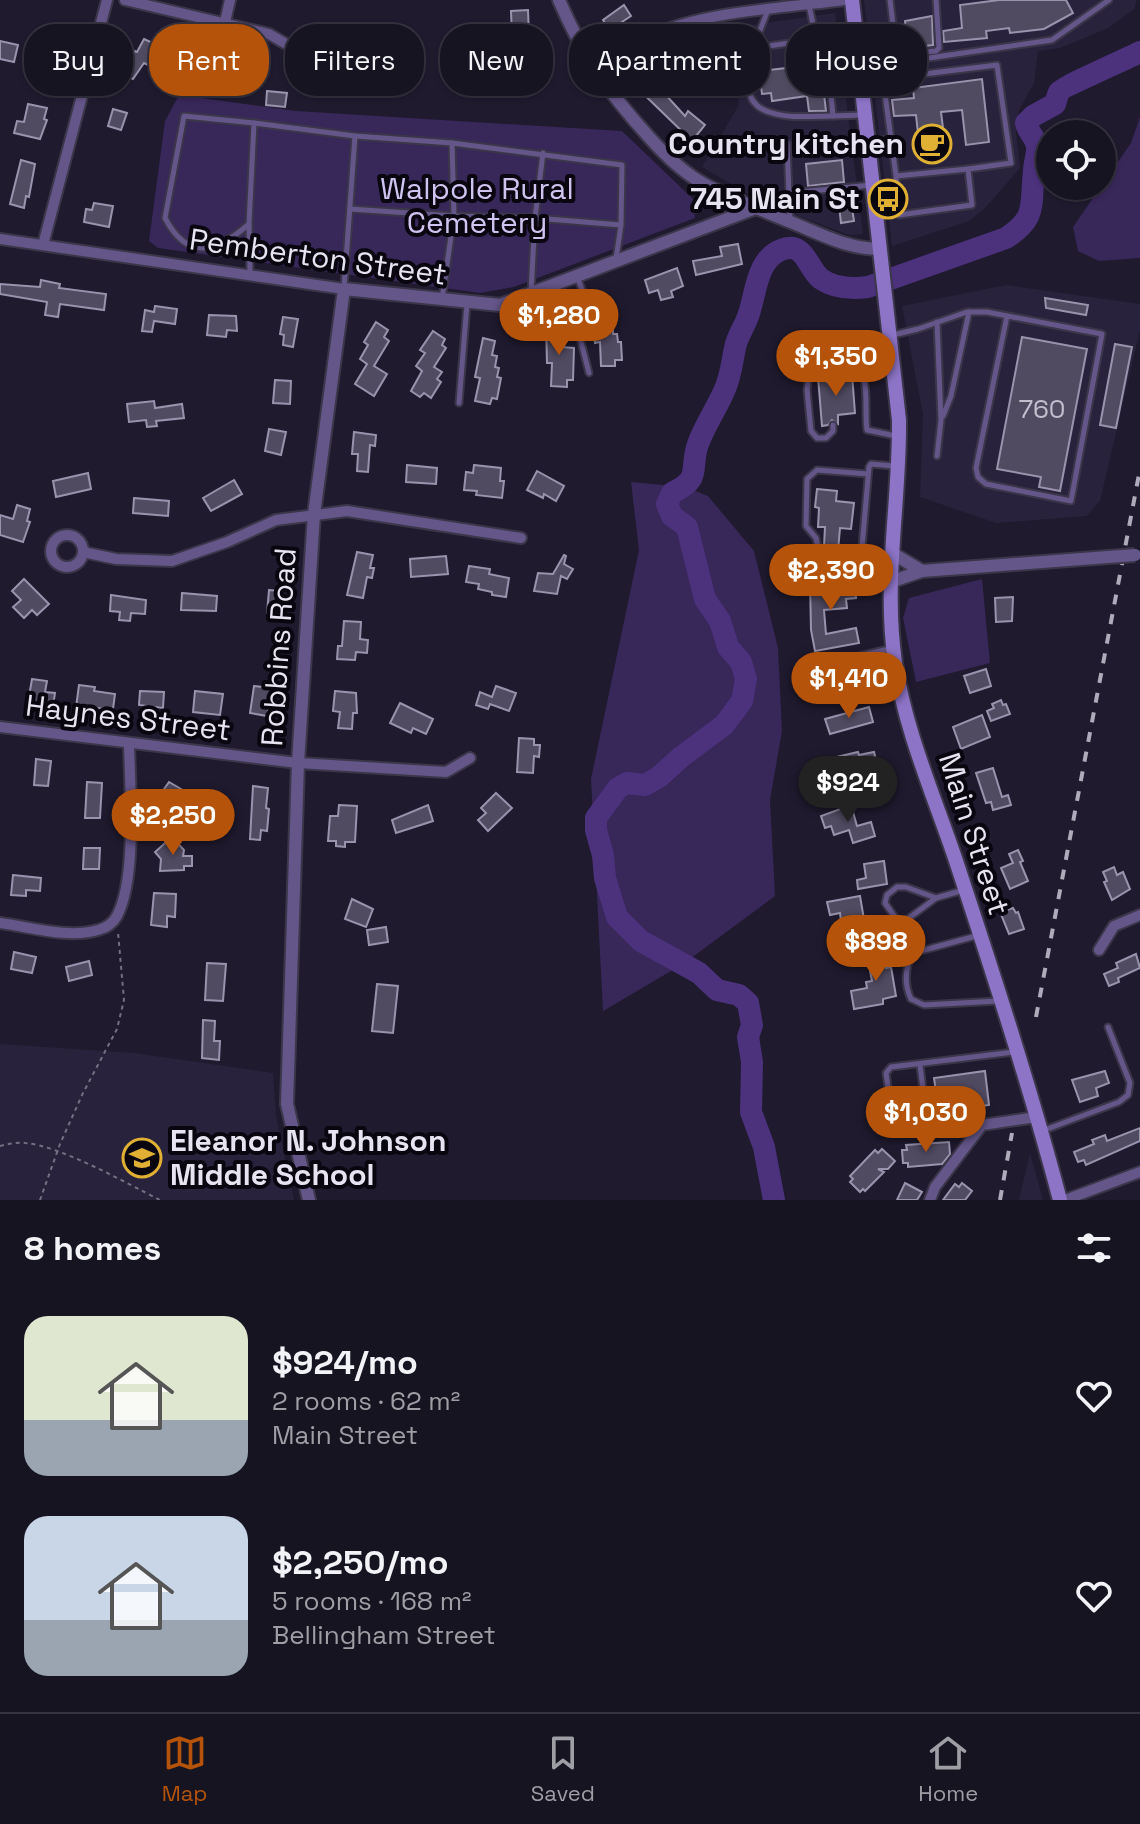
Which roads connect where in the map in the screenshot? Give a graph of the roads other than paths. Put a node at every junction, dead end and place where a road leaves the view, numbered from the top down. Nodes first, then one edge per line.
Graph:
1 (107, 0) edge
2 (125, 0) edge
3 (230, 0) edge
4 (559, 0) edge
5 (844, 0) edge
6 (852, 0) edge
7 (890, 0) edge
8 (936, 0) edge
9 (1109, 0) edge
10 (809, 5) junction
11 (768, 10) junction
12 (225, 22) junction
13 (569, 24) edge
14 (681, 24) edge
15 (763, 24) edge
16 (813, 24) edge
17 (855, 24) edge
18 (893, 24) edge
19 (285, 43) edge
20 (927, 52) edge
21 (927, 58) edge
22 (927, 74) edge
23 (612, 96) edge
24 (751, 96) edge
25 (831, 96) edge
26 (863, 96) edge
27 (885, 96) edge
28 (865, 115) junction
29 (833, 116) junction
30 (254, 123) junction
31 (355, 136) junction
32 (891, 139) junction
33 (868, 141) junction
34 (452, 143) junction
35 (787, 143) dead end
36 (543, 153) junction
37 (968, 169) junction
38 (896, 176) junction
39 (873, 185) junction
40 (789, 193) junction
41 (756, 208) junction
42 (350, 209) junction
43 (454, 216) junction
44 (535, 218) junction
45 (790, 222) junction
46 (249, 224) junction
47 (621, 225) junction
48 (0, 239) edge
49 (43, 245) junction
50 (201, 249) junction
51 (880, 249) junction
52 (616, 261) junction
53 (195, 266) junction
54 (250, 275) junction
55 (577, 276) junction
56 (344, 289) junction
57 (531, 293) junction
58 (442, 300) junction
59 (467, 303) junction
60 (969, 312) junction
61 (1007, 316) junction
62 (937, 322) junction
63 (891, 336) junction
64 (589, 373) dead end
65 (827, 377) dead end
66 (459, 403) dead end
67 (941, 420) junction
68 (833, 425) dead end
69 (899, 437) junction
70 (937, 456) dead end
71 (899, 466) junction
72 (868, 474) junction
73 (314, 514) junction
74 (521, 538) dead end
75 (83, 552) dead end
76 (892, 553) junction
77 (1137, 555) edge
78 (860, 570) junction
79 (922, 571) junction
80 (890, 582) junction
81 (894, 648) junction
82 (900, 684) junction
83 (0, 727) edge
84 (129, 744) junction
85 (470, 758) dead end
86 (298, 763) junction
87 (965, 889) junction
88 (936, 898) junction
89 (1140, 915) edge
90 (0, 923) edge
91 (980, 935) junction
92 (1099, 950) dead end
93 (1002, 1000) junction
94 (1108, 1027) dead end
95 (1019, 1052) junction
96 (920, 1065) junction
97 (1037, 1117) junction
98 (1041, 1132) junction
99 (1140, 1172) edge
100 (309, 1200) edge
101 (930, 1200) edge
102 (1062, 1200) edge

1 - 49 street
2 - 12 street
3 - 12 street
4 - 13 street
5 - 10 street
6 - 17 main road, Main Street
7 - 18 lane
8 - 20 lane
9 - 21 lane
10 - 11 street
10 - 16 lane
11 - 14 street
11 - 15 lane
12 - 19 street
22 - 37 lane
23 - 41 street
24 - 29 lane
25 - 29 lane
26 - 28 main road, Main Street
27 - 32 lane
28 - 29 lane
28 - 33 main road, Main Street
30 - 31 lane
30 - 46 lane
30 - 50 lane
31 - 34 lane
31 - 42 lane
32 - 33 lane
32 - 38 lane
33 - 39 main road, Main Street
34 - 36 lane
34 - 43 lane
35 - 40 lane
36 - 44 lane
36 - 47 lane
37 - 38 lane
37 - 38 lane
39 - 40 lane
39 - 51 main road, Main Street
40 - 45 lane
41 - 45 street
41 - 52 street, Pemberton Street
42 - 43 lane
42 - 56 lane
43 - 44 lane
43 - 58 lane
44 - 47 lane
44 - 57 lane
45 - 51 street
46 - 50 lane
46 - 54 lane
47 - 52 lane
48 - 49 street, Pemberton Street
49 - 53 street, Pemberton Street
50 - 53 lane
51 - 63 main road, Main Street
52 - 55 street, Pemberton Street
53 - 54 street, Pemberton Street
54 - 56 street, Pemberton Street
55 - 57 street, Pemberton Street
55 - 64 lane
56 - 58 street, Pemberton Street
56 - 73 street, Robbins Road
57 - 59 street, Pemberton Street
58 - 59 street, Pemberton Street
59 - 66 lane
60 - 61 lane
60 - 62 lane
60 - 67 lane
61 - 61 lane
62 - 63 lane
62 - 67 lane
63 - 68 lane
63 - 69 main road, Main Street
65 - 69 lane
67 - 70 lane
69 - 71 main road, Main Street
71 - 72 lane
71 - 76 main road, Main Street
72 - 78 lane
72 - 78 lane
73 - 74 street
73 - 75 street
73 - 86 street, Robbins Road
76 - 79 street
76 - 80 main road, Main Street
77 - 79 street, bridge
78 - 80 lane
79 - 80 street
80 - 81 main road, Main Street
81 - 82 main road, Main Street
81 - 82 lane
82 - 87 main road, Main Street
83 - 84 street, Haynes Street
84 - 86 street, Haynes Street
84 - 90 street
85 - 86 street, Haynes Street
86 - 100 street, Robbins Road
87 - 88 lane
87 - 91 main road, Main Street
88 - 88 lane
89 - 92 street
91 - 93 main road, Main Street
91 - 93 lane
93 - 95 main road, Main Street
94 - 98 lane
95 - 96 lane
95 - 97 main road, Main Street
96 - 96 lane
97 - 98 main road, Main Street
97 - 101 street
98 - 102 main road, Main Street
99 - 102 street

